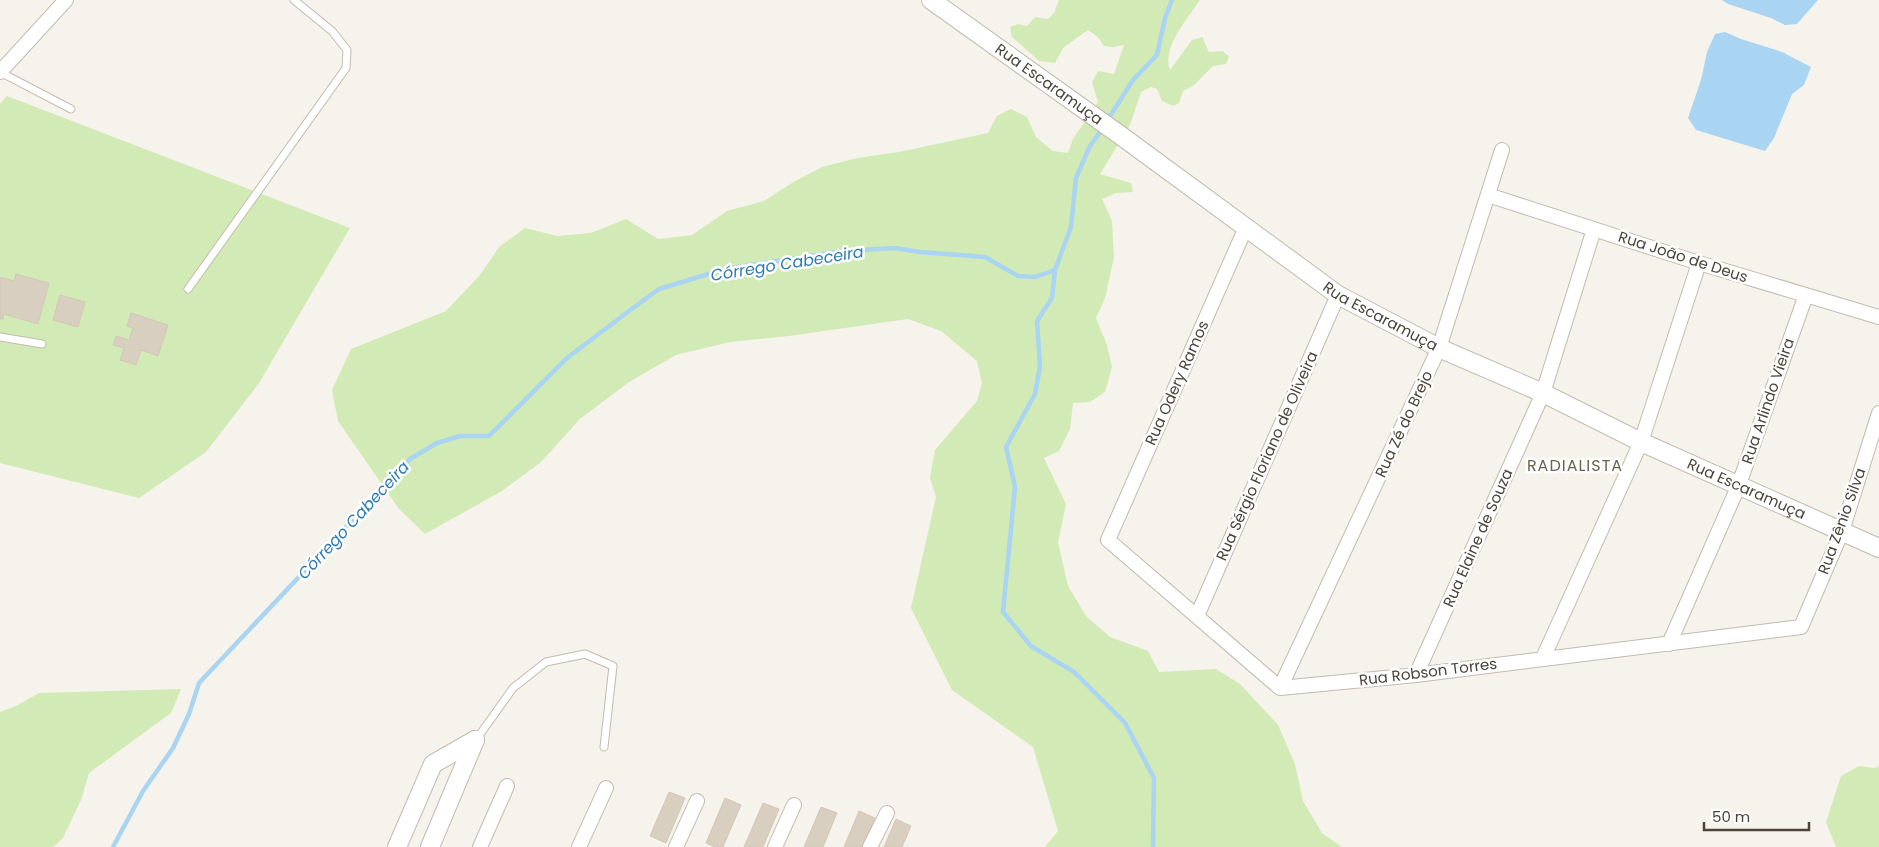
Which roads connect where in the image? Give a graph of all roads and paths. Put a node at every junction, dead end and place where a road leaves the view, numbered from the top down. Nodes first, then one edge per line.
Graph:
1 (66, 0) edge
2 (294, 0) edge
3 (931, 0) edge
4 (0, 72) edge
5 (71, 109) dead end
6 (1502, 150) dead end
7 (1488, 195) junction
8 (1246, 227) junction
9 (1594, 229) junction
10 (1700, 263) junction
11 (188, 289) dead end
12 (1338, 295) junction
13 (1806, 295) junction
14 (1879, 317) edge
15 (0, 337) edge
16 (42, 344) dead end
17 (1439, 348) junction
18 (1543, 393) junction
19 (1879, 413) edge
20 (1640, 442) junction
21 (1738, 487) junction
22 (1842, 531) junction
23 (1879, 548) edge
24 (1196, 616) junction
25 (1801, 627) joint
26 (1669, 644) junction
27 (1543, 658) junction
28 (1416, 675) junction
29 (1280, 688) junction
30 (475, 740) junction
31 (604, 746) dead end
32 (507, 786) dead end
33 (606, 788) dead end
34 (696, 801) dead end
35 (794, 805) dead end
36 (887, 813) dead end
37 (397, 847) edge
38 (430, 847) edge
39 (480, 847) edge
40 (579, 847) edge
41 (676, 847) edge
42 (775, 847) edge
43 (870, 847) edge

1 - 4 street
2 - 11 lane
3 - 8 street, Rua Escaramuça
4 - 5 lane
6 - 7 street, Rua Zé do Brejo
7 - 9 street, Rua João de Deus
7 - 17 street, Rua Zé do Brejo
8 - 12 street, Rua Escaramuça
8 - 24 street, Rua Odery Ramos
9 - 10 street, Rua João de Deus
9 - 18 street, Rua Elaine de Souza
10 - 13 street, Rua João de Deus
10 - 20 street
12 - 17 street, Rua Escaramuça
12 - 24 street, Rua Sérgio Floriano de Oliveira
13 - 14 street, Rua João de Deus
13 - 21 street, Rua Arlindo Vieira
15 - 16 lane
17 - 18 street, Rua Escaramuça
17 - 29 street, Rua Zé do Brejo
18 - 20 street, Rua Escaramuça
18 - 28 street, Rua Elaine de Souza
19 - 22 street, Rua Zênio Silva
20 - 21 street, Rua Escaramuça
20 - 27 street
21 - 22 street, Rua Escaramuça
21 - 26 street, Rua Arlindo Vieira
22 - 23 street, Rua Escaramuça
22 - 25 street, Rua Zênio Silva
24 - 29 street
25 - 26 street, Rua Robson Torres
26 - 27 street, Rua Robson Torres
27 - 28 street, Rua Robson Torres
28 - 29 street, Rua Robson Torres
30 - 31 lane
30 - 37 street
30 - 38 street
32 - 39 street
33 - 40 street
34 - 41 street
35 - 42 street
36 - 43 street

